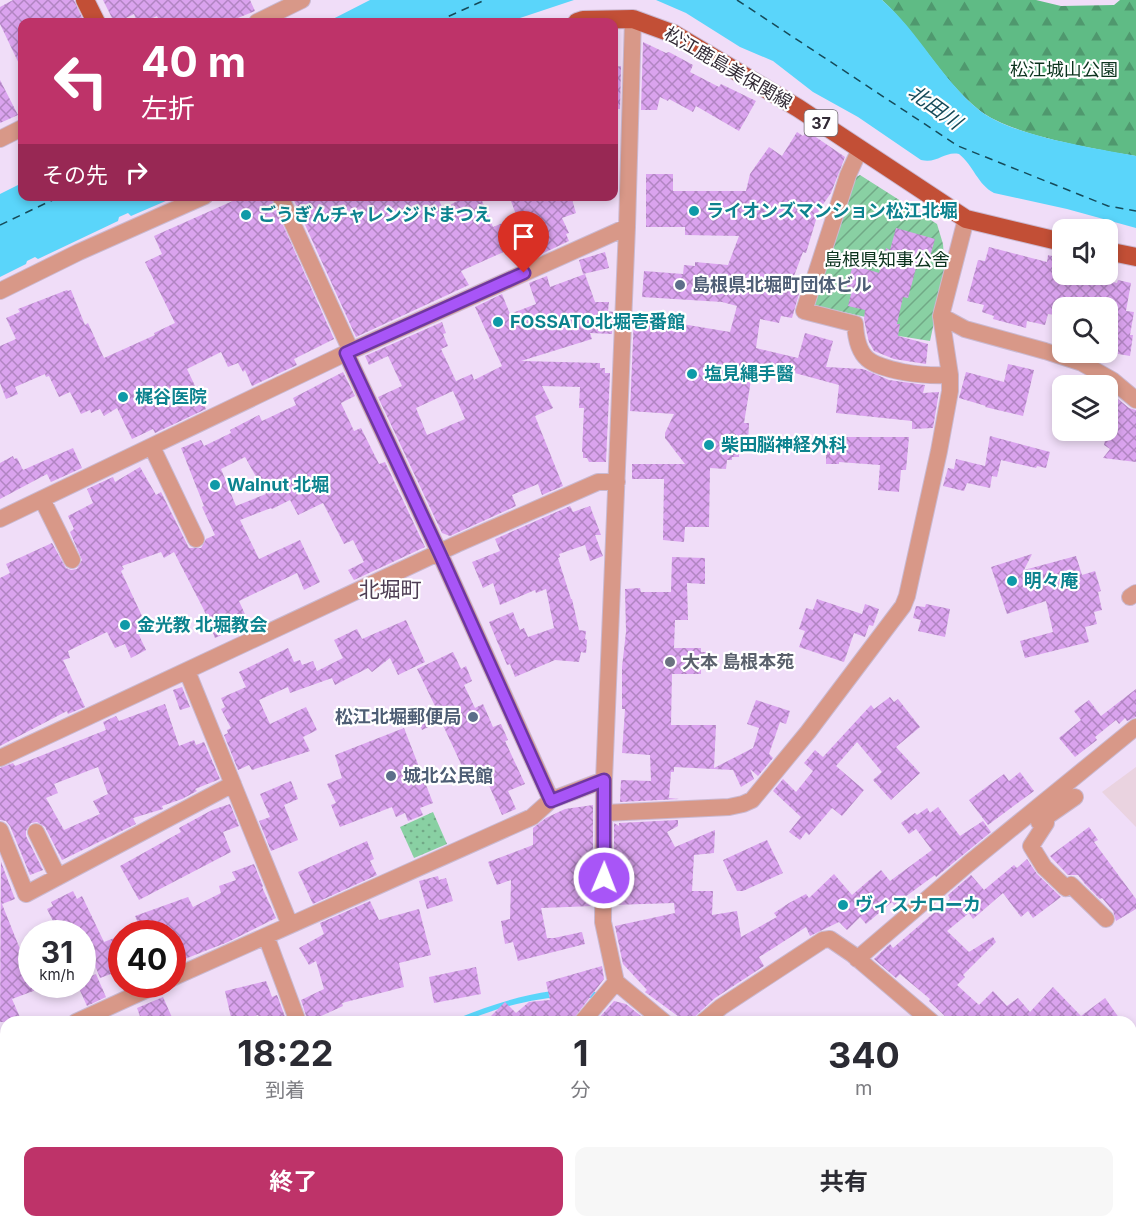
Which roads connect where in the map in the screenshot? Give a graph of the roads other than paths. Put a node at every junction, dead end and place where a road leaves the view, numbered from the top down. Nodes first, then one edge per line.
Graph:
1 (85, 0) edge
2 (302, 0) edge
3 (277, 5) edge
4 (94, 18) edge
5 (262, 18) edge
6 (618, 19) edge
7 (633, 19) junction
8 (18, 130) edge
9 (0, 139) edge
10 (860, 149) junction
11 (194, 201) edge
12 (282, 201) edge
13 (966, 219) junction
14 (627, 227) junction
15 (1052, 240) edge
16 (1118, 253) edge
17 (1136, 257) edge
18 (0, 291) edge
19 (941, 315) junction
20 (348, 352) junction
21 (950, 375) junction
22 (1136, 400) edge
23 (152, 447) junction
24 (616, 482) junction
25 (42, 499) junction
26 (0, 519) edge
27 (196, 539) dead end
28 (440, 554) junction
29 (72, 560) dead end
30 (187, 671) junction
31 (1136, 728) edge
32 (0, 758) edge
33 (604, 780) junction
34 (233, 784) junction
35 (1075, 797) dead end
36 (551, 801) junction
37 (605, 813) junction
38 (1046, 817) junction
39 (0, 830) edge
40 (36, 832) dead end
41 (968, 864) junction
42 (58, 877) junction
43 (1106, 919) dead end
44 (290, 925) junction
45 (266, 936) junction
46 (857, 959) junction
47 (186, 972) edge
48 (616, 982) junction
49 (128, 998) edge
50 (89, 1016) edge
51 (296, 1016) edge
52 (587, 1016) edge
53 (657, 1016) edge
54 (710, 1016) edge
55 (925, 1016) edge

1 - 4 main road
2 - 3 street
3 - 5 street
6 - 7 main road, 松江鹿島美保関線 / 37
7 - 10 main road, 松江鹿島美保関線 / 37
7 - 14 street
8 - 9 street
10 - 13 main road, 松江鹿島美保関線 / 37
10 - 21 street
11 - 18 street
12 - 20 street
13 - 15 main road, 松江鹿島美保関線 / 37
13 - 19 street
14 - 20 street
14 - 24 street
16 - 17 main road
19 - 21 street
19 - 22 street
20 - 23 street
20 - 28 street
21 - 37 street
23 - 25 street
23 - 27 street
24 - 28 street
24 - 33 street
25 - 26 street
25 - 29 street
28 - 30 street
28 - 36 street
30 - 32 street
30 - 34 street
31 - 41 street
33 - 36 street
33 - 37 street
34 - 42 street
34 - 44 street
35 - 38 street
36 - 44 street
37 - 48 street
38 - 41 street
38 - 43 street
39 - 42 street
40 - 42 street
41 - 46 street
44 - 45 street
45 - 47 street
45 - 51 street
46 - 54 street
46 - 55 street
48 - 52 street
48 - 53 street
49 - 50 street

